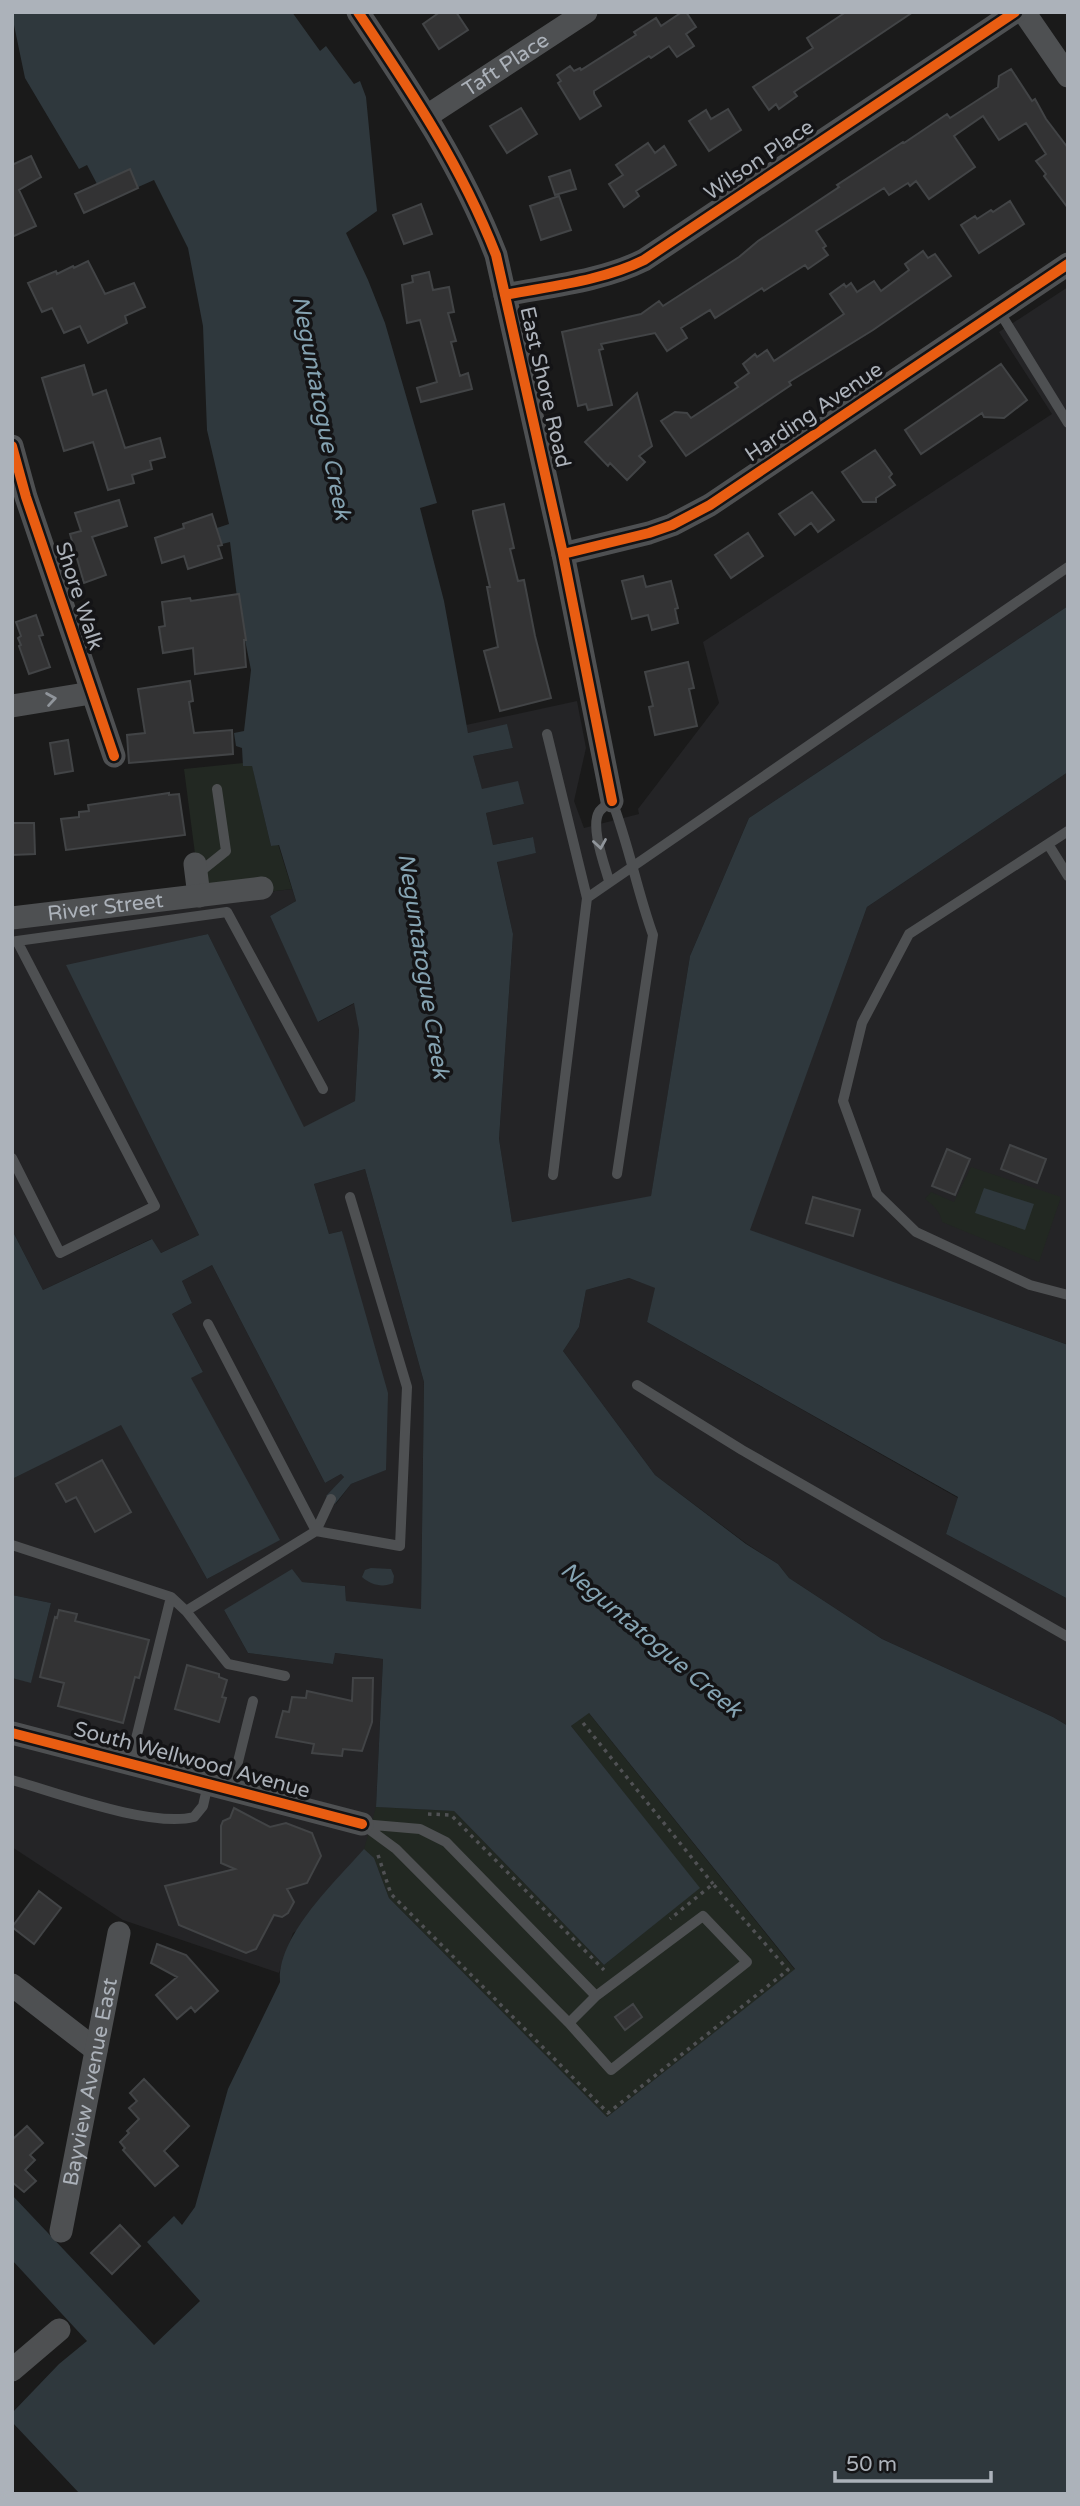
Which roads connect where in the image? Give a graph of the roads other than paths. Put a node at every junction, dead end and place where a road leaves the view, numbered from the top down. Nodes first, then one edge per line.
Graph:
1 (358, 12) edge
2 (586, 12) edge
3 (1014, 12) edge
4 (1024, 12) edge
5 (1068, 76) edge
6 (427, 116) junction
7 (1068, 264) edge
8 (505, 295) junction
9 (999, 311) junction
10 (1068, 423) edge
11 (12, 446) edge
12 (19, 498) edge
13 (563, 554) junction
14 (1068, 567) edge
15 (90, 693) junction
16 (12, 706) edge
17 (547, 734) dead end
18 (114, 756) dead end
19 (217, 789) dead end
20 (612, 801) junction
21 (1068, 831) edge
22 (1048, 844) junction
23 (632, 865) junction
24 (1068, 876) edge
25 (197, 878) junction
26 (609, 881) junction
27 (262, 888) dead end
28 (587, 898) junction
29 (12, 918) edge
30 (15, 942) edge
31 (323, 1089) dead end
32 (12, 1158) edge
33 (617, 1174) dead end
34 (553, 1175) dead end
35 (350, 1197) dead end
36 (1068, 1295) edge
37 (208, 1324) dead end
38 (637, 1385) dead end
39 (331, 1499) dead end
40 (316, 1531) junction
41 (12, 1545) edge
42 (171, 1597) junction
43 (186, 1611) junction
44 (1068, 1637) edge
45 (285, 1676) dead end
46 (253, 1702) dead end
47 (12, 1733) edge
48 (130, 1763) junction
49 (12, 1780) edge
50 (208, 1784) junction
51 (231, 1790) junction
52 (362, 1824) junction
53 (119, 1933) dead end
54 (12, 1985) edge
55 (596, 1996) junction
56 (569, 2023) junction
57 (96, 2050) junction
58 (61, 2231) dead end
59 (59, 2330) dead end
60 (12, 2370) edge

1 - 6 street, East Shore Road
2 - 6 street, Taft Place
3 - 8 street, Wilson Place
4 - 5 street
6 - 8 street, East Shore Road
7 - 9 street, Harding Avenue
8 - 13 street, East Shore Road
9 - 10 lane
9 - 13 street, Harding Avenue
11 - 12 street, Shore Walk
12 - 15 street, Shore Walk
13 - 20 street, East Shore Road
14 - 23 lane
16 -> 15 street
15 - 18 street, Shore Walk
17 - 28 lane
19 - 25 lane
20 - 23 lane
20 -> 26 lane
21 - 22 lane
22 - 24 lane
22 - 36 lane
23 - 26 lane
23 - 33 lane
25 - 27 street, River Street
25 - 29 street, River Street
26 - 28 lane
28 - 34 lane
30 - 31 lane
30 - 32 lane
35 - 40 lane
37 - 40 lane
38 - 44 lane
39 - 40 lane
40 - 43 lane
41 - 42 lane
42 - 43 lane
42 - 48 lane
43 - 45 lane
46 - 51 lane
47 - 48 street, South Wellwood Avenue
48 - 50 street, South Wellwood Avenue
49 - 50 lane
50 - 51 street, South Wellwood Avenue
51 - 52 street, South Wellwood Avenue
52 - 55 lane
52 - 56 lane
53 - 57 street, Bayview Avenue East
54 - 57 street
55 - 56 lane
55 - 56 lane
57 - 58 street, Bayview Avenue East
59 - 60 street

